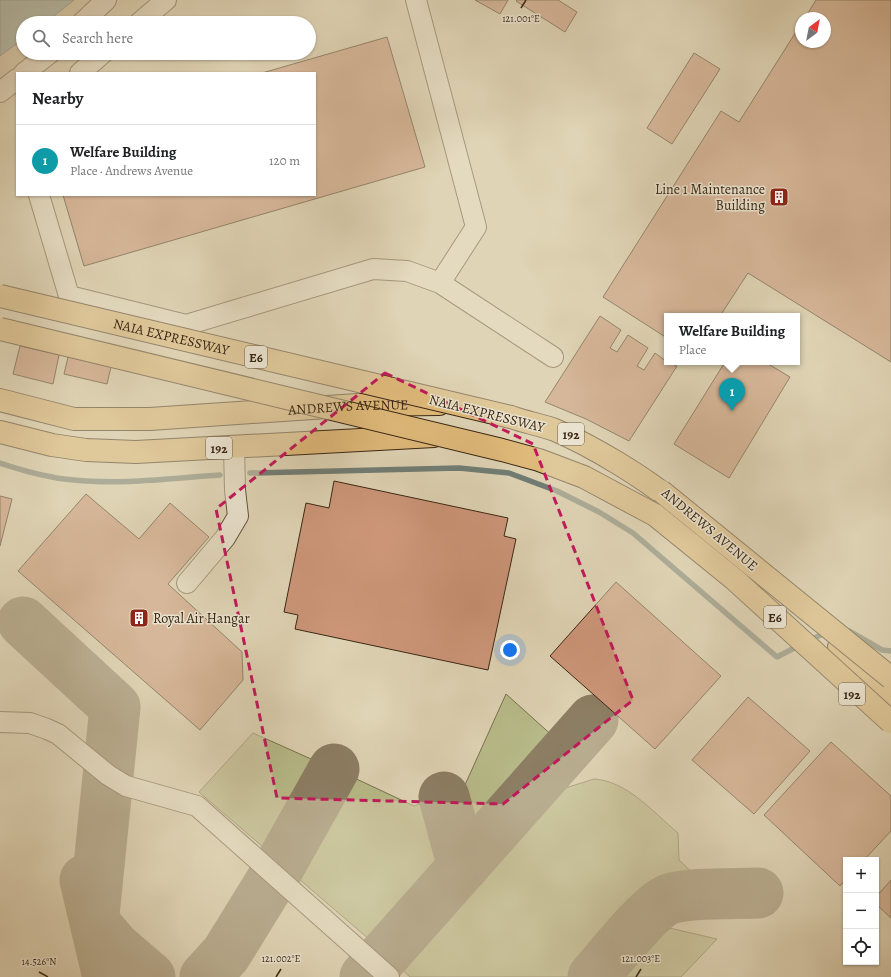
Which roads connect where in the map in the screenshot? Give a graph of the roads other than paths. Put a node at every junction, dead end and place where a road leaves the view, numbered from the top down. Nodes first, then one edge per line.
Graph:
1 (106, 0) edge
2 (166, 0) edge
3 (416, 0) edge
4 (89, 16) edge
5 (147, 16) edge
6 (41, 60) edge
7 (96, 60) edge
8 (25, 72) edge
9 (81, 72) edge
10 (16, 80) edge
11 (0, 92) edge
12 (38, 196) edge
13 (440, 283) junction
14 (0, 296) edge
15 (0, 329) edge
16 (553, 357) dead end
17 (0, 400) edge
18 (0, 432) edge
19 (234, 447) junction
20 (662, 492) junction
21 (187, 583) dead end
22 (820, 625) dead end
23 (789, 636) dead end
24 (836, 641) dead end
25 (814, 660) dead end
26 (891, 678) edge
27 (891, 690) edge
28 (891, 695) edge
29 (889, 720) edge
30 (0, 722) edge
31 (389, 977) edge

1 - 4 street
2 - 5 street
3 - 13 street
6 - 8 street
7 - 9 street
10 - 11 street
12 - 13 street
13 - 16 street
14 - 20 main road, NAIA EXPRESSWAY / E6, bridge
15 - 29 main road, E6, bridge
17 - 22 main road, ANDREWS AVENUE / 192
18 - 19 main road, ANDREWS AVENUE / 192
19 - 21 street
19 - 23 main road, ANDREWS AVENUE / 192
20 - 26 main road, bridge
20 - 28 main road, NAIA EXPRESSWAY / E6, bridge
24 - 27 main road, 192
25 - 29 main road, 192
30 - 31 street

